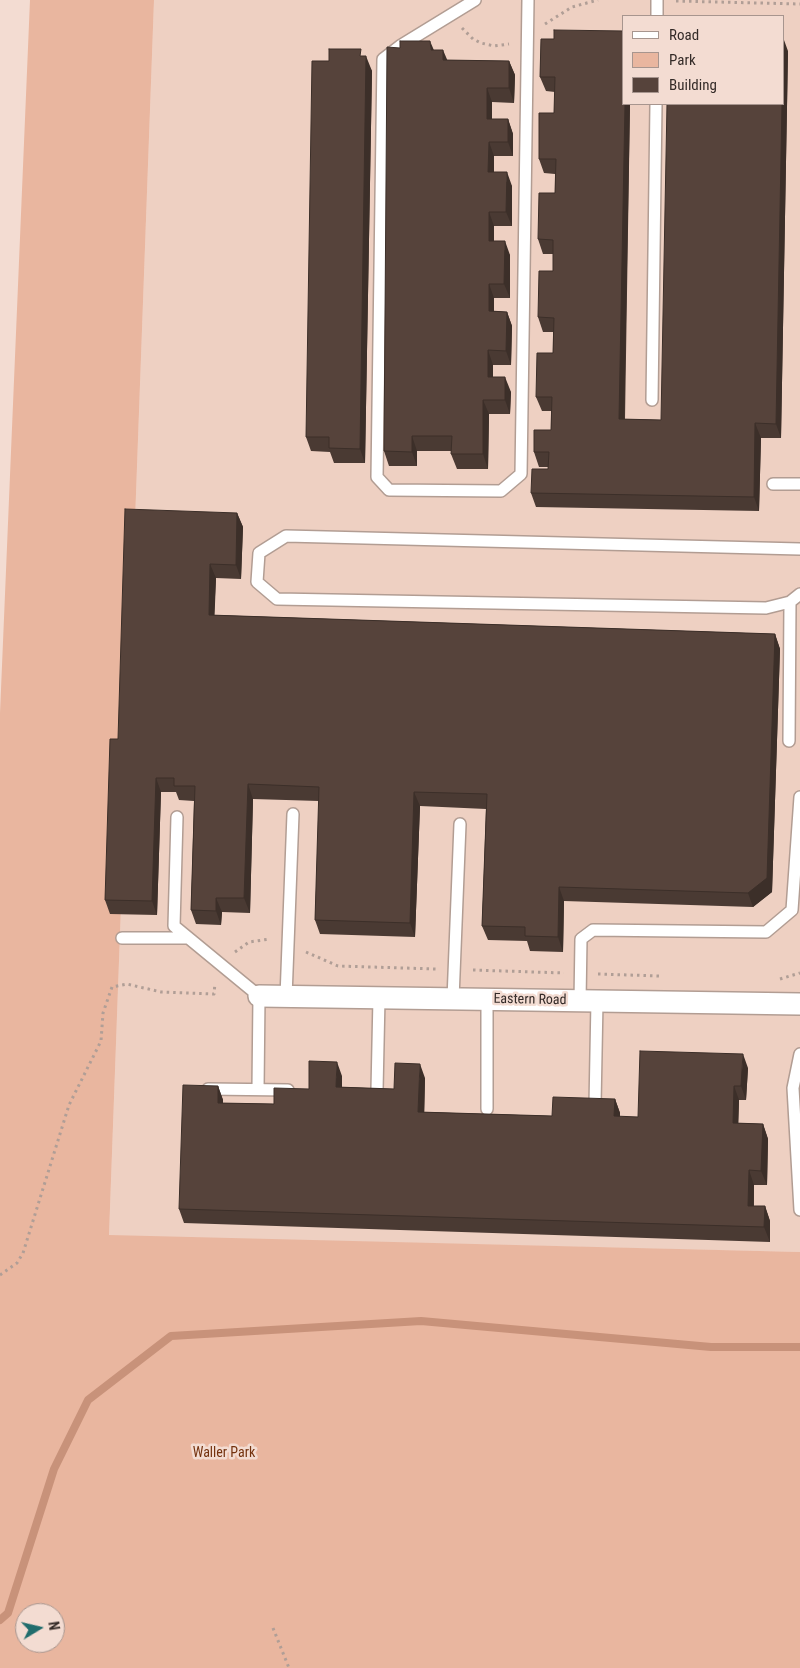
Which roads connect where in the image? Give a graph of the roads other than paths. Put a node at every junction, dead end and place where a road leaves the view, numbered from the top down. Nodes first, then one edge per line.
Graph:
1 (475, 0) edge
2 (528, 0) edge
3 (657, 0) edge
4 (657, 15) edge
5 (656, 105) edge
6 (652, 400) dead end
7 (773, 484) dead end
8 (800, 484) edge
9 (800, 549) edge
10 (800, 594) edge
11 (790, 602) junction
12 (789, 741) dead end
13 (800, 797) edge
14 (293, 814) dead end
15 (177, 817) dead end
16 (460, 824) dead end
17 (799, 834) edge
18 (122, 938) dead end
19 (186, 938) junction
20 (259, 996) junction
21 (286, 996) junction
22 (379, 998) junction
23 (453, 999) junction
24 (486, 999) junction
25 (588, 1001) junction
26 (800, 1004) edge
27 (800, 1054) edge
28 (208, 1089) edge
29 (258, 1089) junction
30 (298, 1090) edge
31 (377, 1090) edge
32 (595, 1105) edge
33 (487, 1109) dead end
34 (800, 1210) edge

1 - 2 lane
3 - 4 lane
5 - 6 lane
7 - 8 lane
9 - 11 lane
10 - 11 lane
11 - 12 lane
13 - 17 lane
14 - 21 lane
15 - 19 lane
16 - 23 lane
17 - 25 lane
18 - 19 lane
19 - 20 lane
20 - 21 street, Eastern Road
20 - 29 lane
21 - 22 street, Eastern Road
22 - 23 street, Eastern Road
22 - 31 lane
23 - 24 street, Eastern Road
24 - 25 street, Eastern Road
24 - 33 lane
25 - 26 street, Eastern Road
25 - 32 lane
27 - 34 lane
28 - 29 lane
29 - 30 lane

